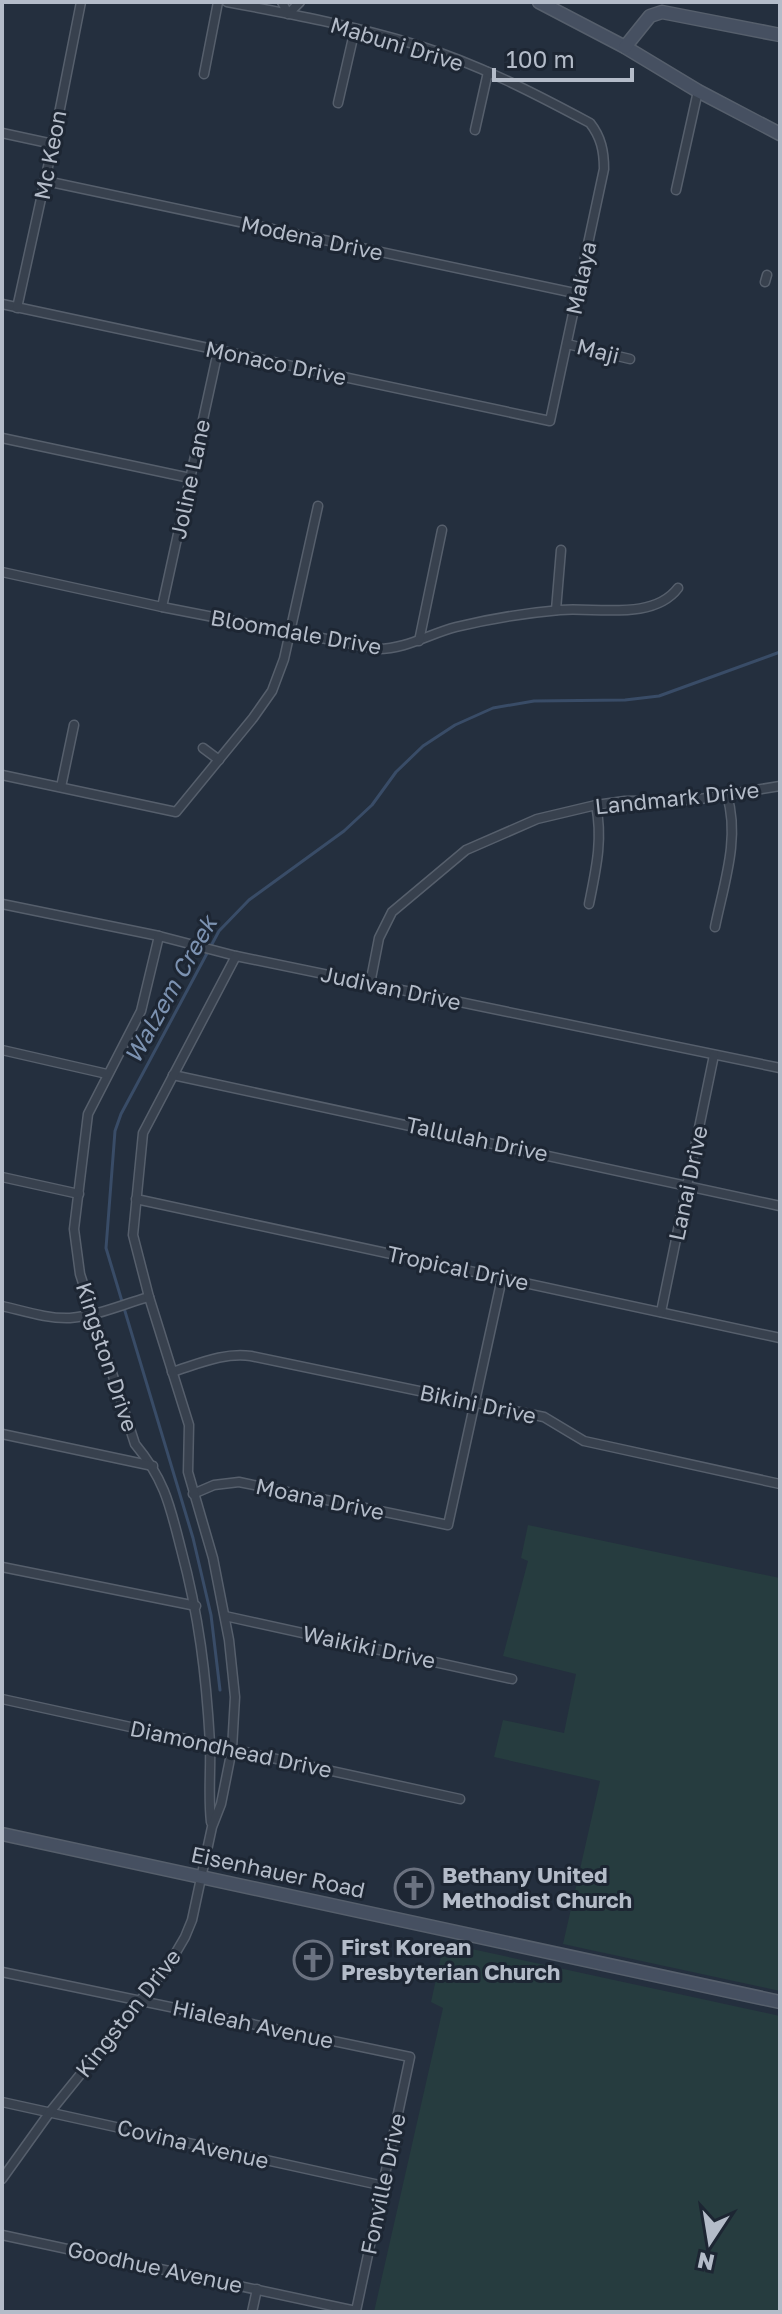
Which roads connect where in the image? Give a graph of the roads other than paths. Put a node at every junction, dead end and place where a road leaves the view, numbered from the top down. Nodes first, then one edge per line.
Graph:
1 (81, 2) edge
2 (218, 2) edge
3 (227, 2) edge
4 (282, 2) edge
5 (300, 2) edge
6 (539, 2) edge
7 (288, 14) junction
8 (355, 29) junction
9 (780, 35) edge
10 (625, 47) junction
11 (488, 72) junction
12 (204, 74) dead end
13 (698, 91) junction
14 (338, 103) dead end
15 (475, 130) dead end
16 (2, 133) edge
17 (598, 134) joint
18 (780, 134) edge
19 (53, 144) junction
20 (46, 181) junction
21 (676, 190) dead end
22 (579, 294) junction
23 (2, 304) edge
24 (17, 308) junction
25 (567, 344) junction
26 (218, 351) junction
27 (630, 359) dead end
28 (550, 421) joint
29 (2, 438) edge
30 (190, 478) junction
31 (318, 506) dead end
32 (442, 530) dead end
33 (561, 550) dead end
34 (2, 572) edge
35 (678, 588) dead end
36 (162, 607) junction
37 (556, 610) junction
38 (291, 633) junction
39 (419, 641) junction
40 (74, 725) dead end
41 (203, 748) dead end
42 (219, 760) junction
43 (2, 775) edge
44 (780, 786) edge
45 (61, 787) junction
46 (727, 795) junction
47 (596, 805) junction
48 (2, 904) edge
49 (589, 904) dead end
50 (715, 927) dead end
51 (159, 936) junction
52 (236, 956) junction
53 (370, 984) junction
54 (2, 1050) edge
55 (714, 1055) junction
56 (780, 1068) edge
57 (107, 1074) junction
58 (173, 1075) junction
59 (2, 1177) edge
60 (687, 1184) junction
61 (79, 1194) junction
62 (136, 1199) junction
63 (780, 1206) edge
64 (502, 1278) junction
65 (149, 1297) junction
66 (2, 1306) edge
67 (661, 1312) junction
68 (93, 1314) junction
69 (780, 1338) edge
70 (172, 1372) junction
71 (475, 1403) junction
72 (2, 1434) edge
73 (154, 1467) junction
74 (780, 1484) edge
75 (193, 1494) junction
76 (2, 1567) edge
77 (196, 1606) junction
78 (225, 1616) junction
79 (512, 1679) dead end
80 (2, 1699) edge
81 (210, 1744) junction
82 (232, 1749) junction
83 (460, 1799) dead end
84 (212, 1827) junction
85 (2, 1834) edge
86 (203, 1877) junction
87 (2, 1972) edge
88 (140, 2001) junction
89 (780, 2002) edge
90 (410, 2057) joint
91 (2, 2102) edge
92 (50, 2112) junction
93 (2, 2179) edge
94 (384, 2186) junction
95 (2, 2235) edge
96 (257, 2289) junction
97 (356, 2311) edge
98 (252, 2312) edge

1 - 19 street, Mc Keon
2 - 12 street
3 - 7 street, Mabuni Drive
4 - 7 street
5 - 7 street
6 - 10 main road
7 - 8 street, Mabuni Drive
8 - 11 street, Mabuni Drive
8 - 14 street
9 - 10 main road
10 - 13 main road
11 - 15 street
11 - 17 street, Mabuni Drive
13 - 18 main road
13 - 21 street
16 - 19 street
17 - 22 street, Malaya
19 - 20 street, Mc Keon
20 - 22 street, Modena Drive
20 - 24 street, Mc Keon
22 - 25 street, Malaya
23 - 24 street, Monaco Drive
24 - 26 street, Monaco Drive
25 - 27 street, Maji
25 - 28 street, Malaya
26 - 28 street, Monaco Drive
26 - 30 street, Joline Lane
29 - 30 street
30 - 36 street, Joline Lane
31 - 38 street
32 - 39 street
33 - 37 street
34 - 36 street, Bloomdale Drive
35 - 37 street, Bloomdale Drive
36 - 38 street, Bloomdale Drive
37 - 39 street, Bloomdale Drive
38 - 39 street, Bloomdale Drive
38 - 42 street
40 - 45 street
41 - 42 street
42 - 45 street
43 - 45 street
44 - 46 street, Landmark Drive
46 - 47 street, Landmark Drive
46 - 50 street
47 - 49 street
47 - 53 street, Landmark Drive
48 - 51 street, Judivan Drive
51 - 52 street, Judivan Drive
51 - 57 street, Kingston Drive
52 - 53 street, Judivan Drive
52 - 58 street, Kingston Drive
53 - 55 street, Judivan Drive
54 - 57 street
55 - 56 street, Judivan Drive
55 - 60 street, Lanai Drive
57 - 61 street, Kingston Drive
58 - 60 street, Tallulah Drive
58 - 62 street, Kingston Drive
59 - 61 street
60 - 63 street, Tallulah Drive
60 - 67 street, Lanai Drive
61 - 68 street, Kingston Drive
62 - 64 street, Tropical Drive
62 - 65 street, Kingston Drive
64 - 67 street, Tropical Drive
64 - 71 street
65 - 68 street
65 - 70 street, Kingston Drive
66 - 68 street
67 - 69 street, Tropical Drive
68 - 73 street, Kingston Drive
70 - 71 street, Bikini Drive
70 - 75 street, Kingston Drive
71 - 74 street, Bikini Drive
71 - 75 street, Moana Drive
72 - 73 street
73 - 77 street, Kingston Drive
75 - 78 street, Kingston Drive
76 - 77 street
77 - 81 street, Kingston Drive
78 - 79 street, Waikiki Drive
78 - 82 street, Kingston Drive
80 - 81 street, Diamondhead Drive
81 - 82 street, Diamondhead Drive
81 - 84 street, Kingston Drive
82 - 83 street, Diamondhead Drive
82 - 84 street, Kingston Drive
84 - 86 street, Kingston Drive
85 - 86 main road, Eisenhauer Road
86 - 88 street, Kingston Drive
86 - 89 main road, Eisenhauer Road
87 - 88 street, Hialeah Avenue
88 - 90 street, Hialeah Avenue
88 - 92 street, Kingston Drive
90 - 94 street, Fonville Drive
91 - 92 street, Covina Avenue
92 - 93 street, Kingston Drive
92 - 94 street, Covina Avenue
94 - 97 street, Fonville Drive
95 - 96 street, Goodhue Avenue
96 - 97 street, Goodhue Avenue
96 - 98 street

